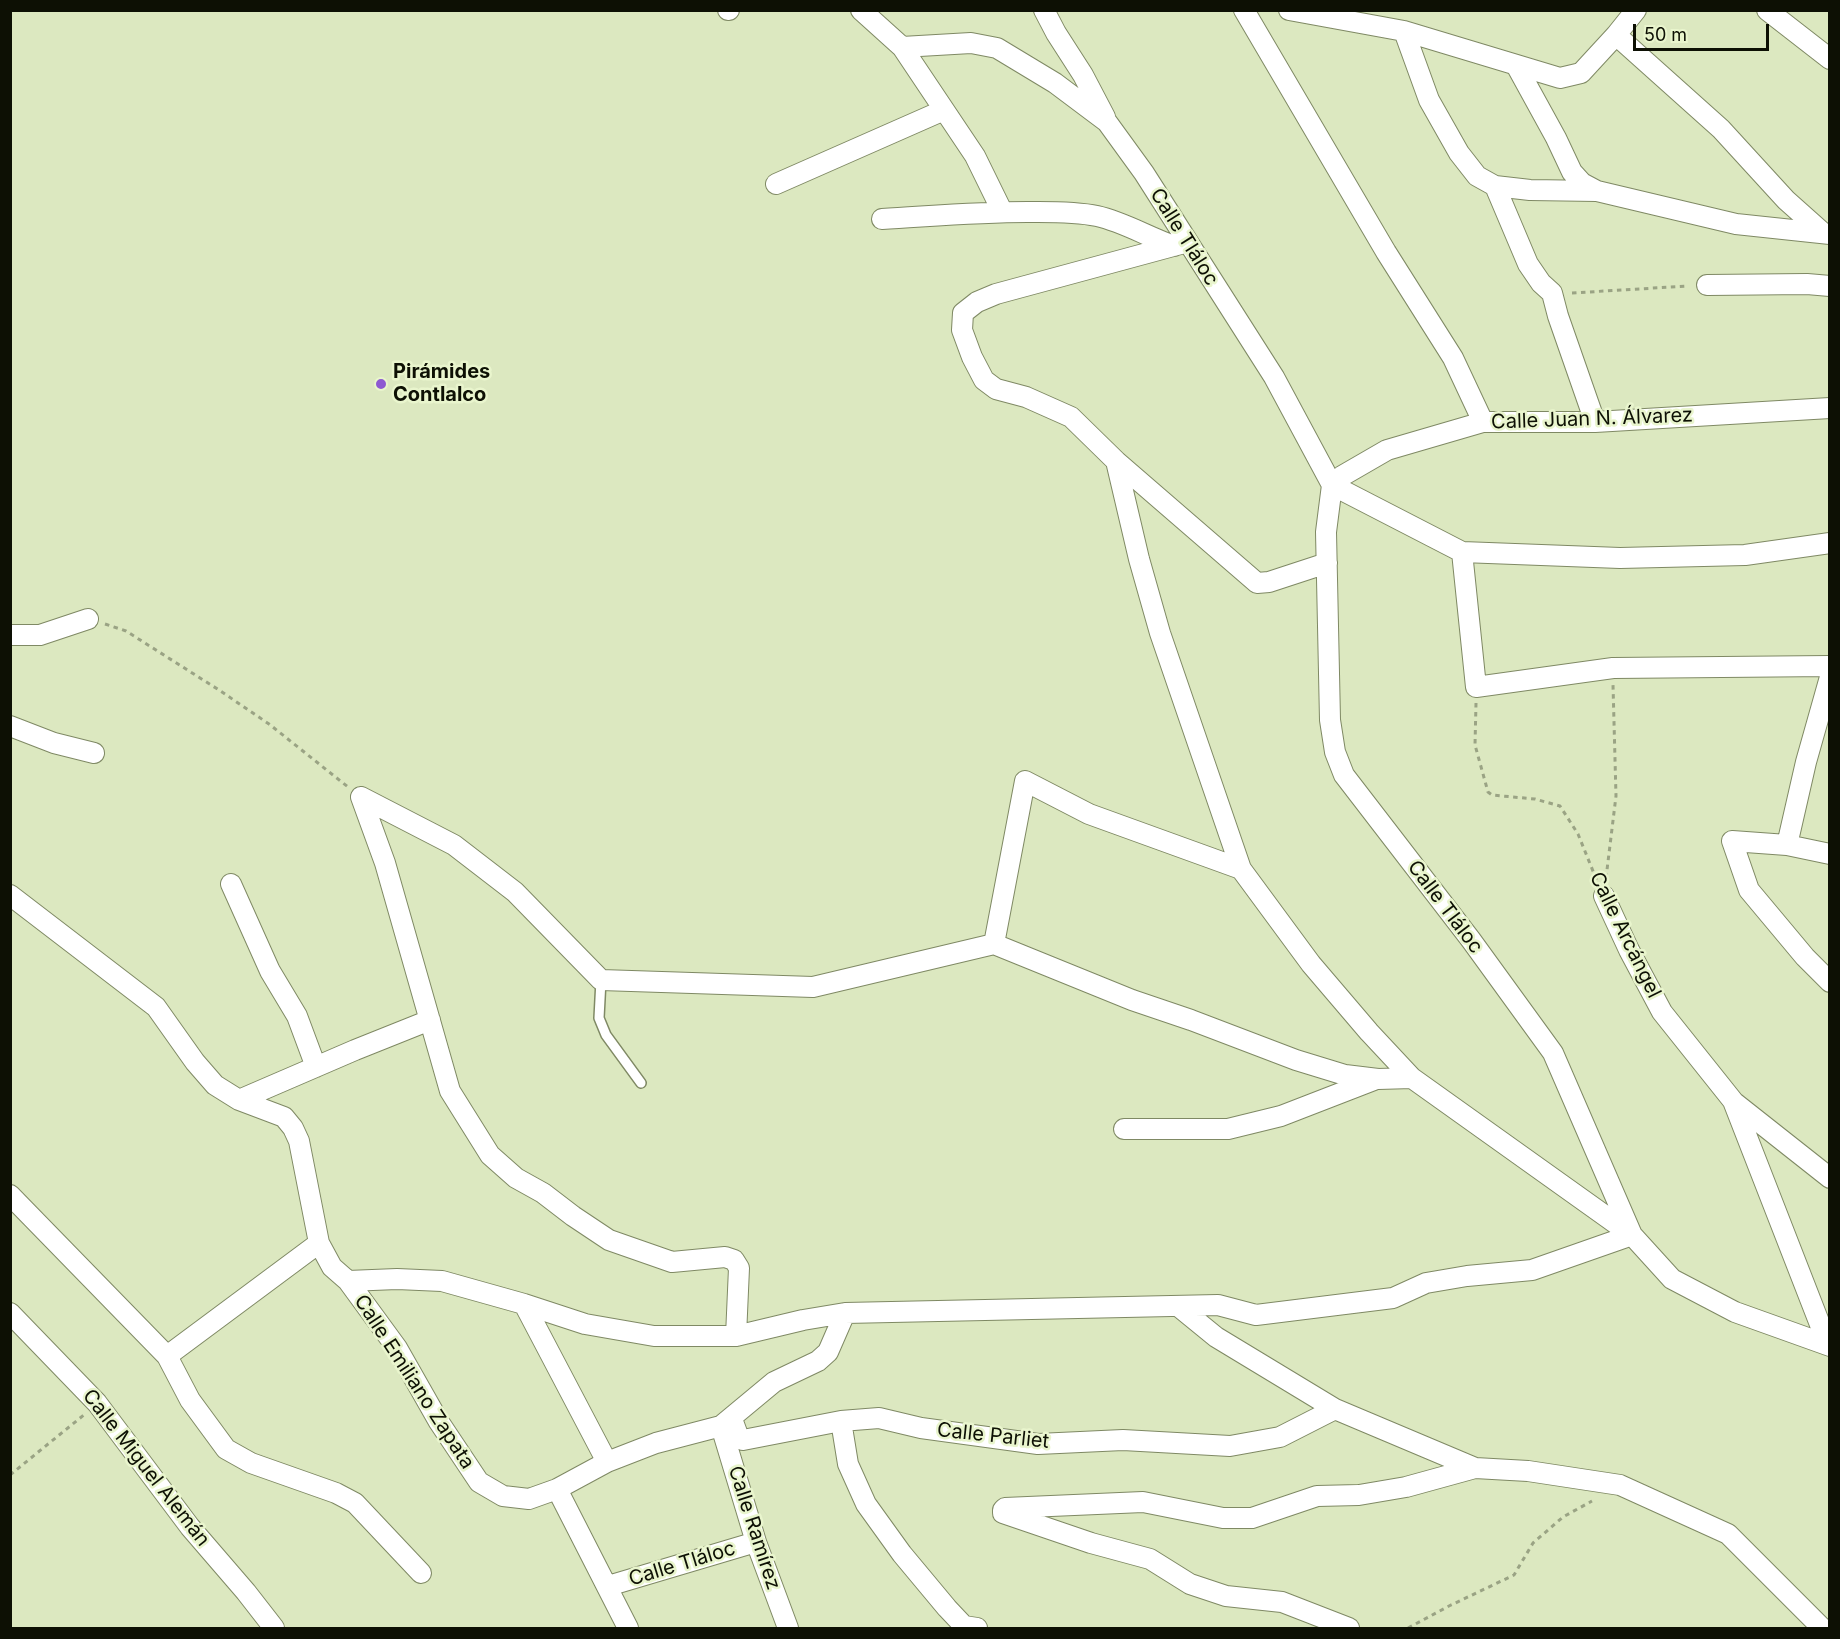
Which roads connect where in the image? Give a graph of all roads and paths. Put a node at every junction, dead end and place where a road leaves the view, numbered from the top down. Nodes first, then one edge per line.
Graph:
1 (861, 10) edge
2 (1044, 10) edge
3 (1244, 10) edge
4 (1289, 10) edge
5 (1636, 10) edge
6 (1767, 10) edge
7 (1404, 32) junction
8 (1616, 35) junction
9 (902, 47) junction
10 (1830, 59) edge
11 (1517, 67) junction
12 (944, 110) junction
13 (1107, 122) junction
14 (776, 184) dead end
15 (1494, 186) junction
16 (1597, 191) junction
17 (1002, 211) junction
18 (882, 219) dead end
19 (1826, 233) edge
20 (1181, 244) junction
21 (1707, 285) joint
22 (1830, 286) edge
23 (1552, 293) junction
24 (1830, 408) edge
25 (1483, 422) junction
26 (1595, 422) junction
27 (1116, 460) junction
28 (1332, 485) junction
29 (1830, 543) edge
30 (1462, 552) junction
31 (1327, 563) junction
32 (88, 619) joint
33 (10, 635) edge
34 (1830, 666) edge
35 (1613, 668) junction
36 (1830, 677) edge
37 (1476, 687) junction
38 (10, 726) edge
39 (94, 753) dead end
40 (361, 797) junction
41 (1787, 845) junction
42 (1830, 854) edge
43 (1240, 870) junction
44 (231, 884) dead end
45 (10, 895) edge
46 (1604, 896) junction
47 (994, 944) junction
48 (601, 980) junction
49 (1830, 982) edge
50 (430, 1020) junction
51 (316, 1067) junction
52 (1412, 1078) junction
53 (1378, 1079) junction
54 (641, 1083) dead end
55 (239, 1101) junction
56 (1733, 1101) junction
57 (1124, 1129) dead end
58 (1830, 1178) edge
59 (10, 1195) edge
60 (1632, 1235) junction
61 (319, 1243) junction
62 (348, 1281) junction
63 (524, 1304) junction
64 (1178, 1306) junction
65 (845, 1313) junction
66 (10, 1314) edge
67 (736, 1336) junction
68 (1828, 1346) edge
69 (166, 1356) junction
70 (98, 1403) junction
71 (1335, 1409) junction
72 (841, 1420) junction
73 (726, 1423) junction
74 (607, 1462) junction
75 (1475, 1468) junction
76 (10, 1475) edge
77 (1620, 1485) junction
78 (557, 1489) junction
79 (756, 1542) junction
80 (421, 1573) dead end
81 (608, 1586) junction
82 (274, 1629) edge
83 (628, 1629) edge
84 (788, 1629) edge
85 (977, 1629) edge
86 (1349, 1629) edge
87 (1408, 1629) edge
88 (1822, 1629) edge

1 - 9 street
2 - 13 street
3 - 25 street
4 - 7 street
5 - 8 street
6 - 10 street
7 - 11 street
7 - 15 street
8 - 11 street
8 - 19 street
9 - 12 street
9 - 13 street, Calle Tláloc
11 - 16 street
12 - 14 street
12 - 17 street
13 - 20 street, Calle Tláloc
15 - 16 street
15 - 23 street
16 - 19 street
17 - 18 street
17 - 20 street
20 - 27 street
20 - 28 street, Calle Tláloc
21 - 22 street
21 - 23 path
23 - 26 street
24 - 26 street, Calle Juan N. Álvarez
25 - 26 street, Calle Juan N. Álvarez
25 - 28 street, Calle Juan N. Álvarez
27 - 31 street
27 - 43 street
28 - 30 street
28 - 31 street, Calle Tláloc
29 - 30 street
30 - 37 street
31 - 60 street, Calle Tláloc
32 - 33 street
32 - 40 path
34 - 35 street
35 - 37 street
35 - 46 path
36 - 41 street
37 - 46 path, Calle Arcángel
38 - 39 street
40 - 48 street
40 - 50 street
41 - 42 street
41 - 49 street
43 - 47 street
43 - 52 street
44 - 51 street
45 - 55 street, Calle Emiliano Zapata
46 - 56 street, Calle Arcángel
47 - 48 street
47 - 53 street
48 - 54 lane
50 - 51 street
50 - 67 street
51 - 55 street
52 - 53 street
52 - 60 street
53 - 57 street
55 - 61 street, Calle Emiliano Zapata
56 - 58 street
56 - 68 street, Calle Arcángel
59 - 69 street
60 - 64 street
60 - 68 street
61 - 62 street, Calle Emiliano Zapata
61 - 69 street
62 - 63 street
62 - 78 street, Calle Emiliano Zapata
63 - 67 street
63 - 74 street
64 - 65 street
64 - 71 street
65 - 67 street
65 - 73 street
66 - 70 street, Calle Miguel Alemán
69 - 80 street
70 - 76 path
70 - 82 street, Calle Miguel Alemán
71 - 72 street, Calle Parliet
71 - 75 street
72 - 73 street, Calle Parliet
72 - 85 street
73 - 74 street
73 - 79 street, Calle Ramírez
74 - 78 street
75 - 77 street
75 - 86 street
77 - 87 path
77 - 88 street
78 - 81 street
79 - 81 street, Calle Tláloc
79 - 84 street, Calle Ramírez
81 - 83 street

